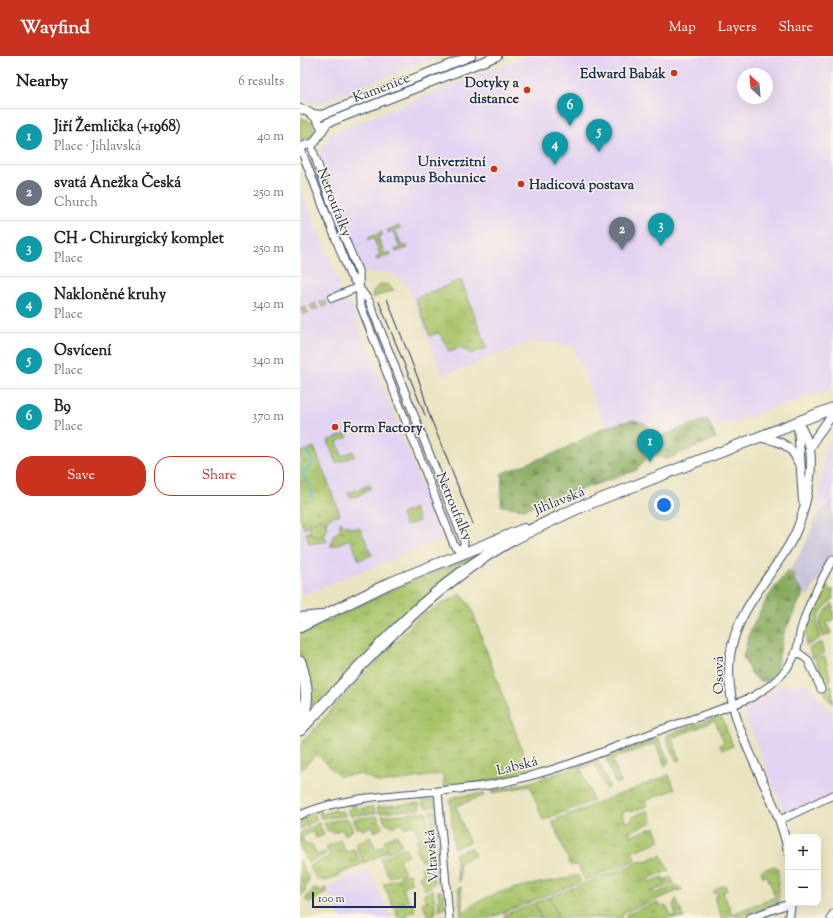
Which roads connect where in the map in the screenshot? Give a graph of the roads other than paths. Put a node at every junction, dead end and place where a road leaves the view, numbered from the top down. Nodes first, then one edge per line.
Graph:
1 (471, 56) edge
2 (497, 56) edge
3 (300, 108) edge
4 (312, 114) junction
5 (322, 129) junction
6 (311, 145) junction
7 (300, 147) edge
8 (359, 287) junction
9 (332, 298) tunnel mouth
10 (833, 408) edge
11 (833, 414) edge
12 (798, 422) junction
13 (758, 437) junction
14 (810, 450) junction
15 (800, 468) junction
16 (584, 505) junction
17 (804, 508) junction
18 (463, 553) junction
19 (833, 559) edge
20 (324, 615) junction
21 (300, 617) edge
22 (300, 627) edge
23 (796, 651) junction
24 (300, 662) edge
25 (300, 687) edge
26 (822, 689) dead end
27 (732, 705) junction
28 (300, 708) edge
29 (300, 724) edge
30 (300, 730) edge
31 (438, 792) junction
32 (833, 795) edge
33 (300, 815) edge
34 (780, 820) junction
35 (785, 839) edge
36 (785, 905) edge
37 (791, 906) edge
38 (833, 914) edge
39 (449, 918) edge
40 (749, 918) edge
41 (789, 918) edge
42 (831, 918) edge

1 - 4 street, Kamenice
2 - 5 street, Kamenice
3 - 4 street
4 - 5 street
5 - 6 street, Kamenice
6 - 7 street
6 - 8 street, Netroufalky
7 - 8 street, Netroufalky
8 - 9 street
8 - 18 street, Netroufalky
8 - 18 street, Netroufalky
10 - 12 main road, Jihlavská
11 - 14 street
12 - 13 main road, Jihlavská
12 - 14 street
12 - 15 street, Osová
13 - 15 street
13 - 16 main road, Jihlavská
14 - 17 street, Osová
15 - 17 street, Osová
16 - 18 main road, Jihlavská
16 - 30 highway
17 - 27 street, Osová
18 - 20 main road, Jihlavská
19 - 23 street, Labská
20 - 21 street
20 - 22 main road, Jihlavská
23 - 26 street
23 - 27 street, Labská
24 - 29 highway
25 - 28 highway
27 - 31 street, Labská
27 - 34 street, Osová
31 - 33 street, Labská
31 - 39 street, Vltavská
32 - 34 street
34 - 35 street, Osová
36 - 40 street
37 - 41 street
38 - 42 street

